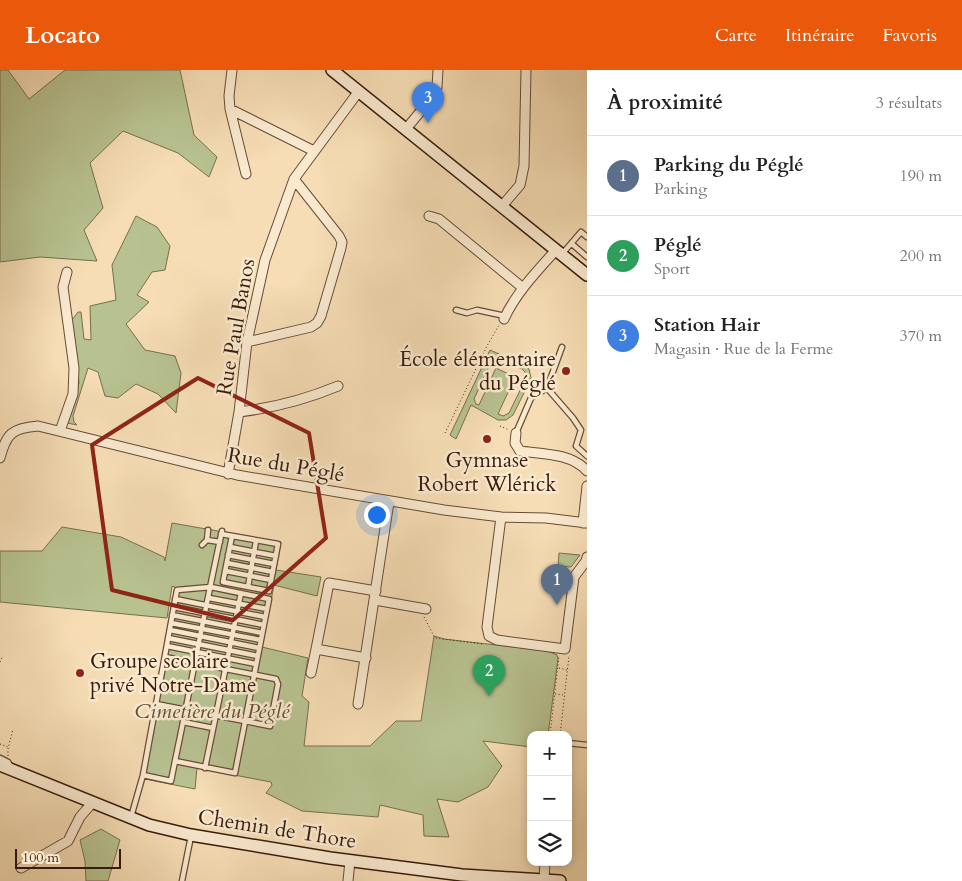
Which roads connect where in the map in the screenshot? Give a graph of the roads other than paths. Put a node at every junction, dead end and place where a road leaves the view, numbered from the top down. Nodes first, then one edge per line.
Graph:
1 (232, 70) edge
2 (332, 70) edge
3 (438, 70) edge
4 (526, 70) edge
5 (359, 91) junction
6 (230, 109) junction
7 (406, 130) junction
8 (314, 151) junction
9 (246, 174) dead end
10 (294, 178) junction
11 (502, 206) junction
12 (429, 216) dead end
13 (587, 237) edge
14 (572, 244) junction
15 (559, 252) junction
16 (587, 257) edge
17 (67, 272) dead end
18 (587, 275) edge
19 (523, 288) junction
20 (456, 310) dead end
21 (504, 318) joint
22 (247, 342) junction
23 (562, 347) dead end
24 (338, 386) dead end
25 (547, 388) junction
26 (239, 412) junction
27 (60, 431) junction
28 (516, 434) joint
29 (0, 458) edge
30 (586, 463) edge
31 (228, 474) junction
32 (587, 486) edge
33 (389, 502) junction
34 (501, 517) junction
35 (585, 523) edge
36 (208, 530) dead end
37 (232, 536) junction
38 (207, 540) junction
39 (256, 540) junction
40 (220, 542) junction
41 (202, 545) dead end
42 (230, 546) junction
43 (254, 552) junction
44 (228, 556) junction
45 (276, 556) junction
46 (587, 556) edge
47 (253, 560) junction
48 (227, 563) junction
49 (274, 564) junction
50 (251, 568) junction
51 (226, 571) junction
52 (273, 572) junction
53 (250, 576) junction
54 (271, 580) junction
55 (211, 587) junction
56 (248, 587) junction
57 (241, 593) junction
58 (375, 596) junction
59 (208, 598) junction
60 (175, 599) junction
61 (239, 604) junction
62 (207, 606) junction
63 (174, 607) junction
64 (267, 609) junction
65 (422, 609) road end
66 (237, 612) junction
67 (205, 613) junction
68 (172, 615) junction
69 (265, 617) junction
70 (236, 619) junction
71 (204, 621) junction
72 (171, 622) junction
73 (264, 625) junction
74 (234, 627) junction
75 (202, 629) junction
76 (170, 630) junction
77 (262, 632) junction
78 (232, 635) junction
79 (201, 636) junction
80 (168, 638) junction
81 (261, 640) junction
82 (231, 642) junction
83 (199, 644) junction
84 (167, 646) junction
85 (259, 648) junction
86 (316, 649) junction
87 (229, 650) junction
88 (198, 652) junction
89 (258, 656) junction
90 (165, 657) junction
91 (228, 658) junction
92 (366, 658) junction
93 (195, 663) junction
94 (256, 664) junction
95 (226, 669) junction
96 (312, 673) dead end
97 (254, 675) junction
98 (156, 704) junction
99 (358, 704) dead end
100 (186, 710) junction
101 (216, 716) junction
102 (245, 721) junction
103 (183, 722) junction
104 (214, 728) junction
105 (572, 743) edge
106 (587, 745) edge
107 (0, 758) edge
108 (175, 761) junction
109 (7, 766) edge
110 (205, 768) junction
111 (143, 775) junction
112 (93, 802) junction
113 (131, 817) junction
114 (191, 834) junction
115 (350, 861) junction
116 (545, 866) edge
117 (21, 868) dead end
118 (462, 878) edge
119 (544, 879) junction
120 (182, 881) edge
121 (348, 881) edge
122 (560, 881) edge

1 - 6 street
2 - 5 street
3 - 7 street
4 - 11 street
5 - 7 street
5 - 8 street, Rue Paul Banos
6 - 8 street
6 - 9 street
7 - 11 street
8 - 10 street, Rue Paul Banos
10 - 22 street, Rue Paul Banos
10 - 22 street
11 - 15 street
12 - 19 street
13 - 14 lane
14 - 15 lane
14 - 16 lane
15 - 18 street
15 - 19 street
17 - 27 street
19 - 21 street
20 - 21 lane
22 - 26 street, Rue Paul Banos
23 - 25 lane
24 - 26 street
25 - 28 lane
25 - 30 lane
26 - 31 street, Rue Paul Banos
27 - 29 street, Rue du Péglé
27 - 31 street, Rue du Péglé
28 - 30 street
31 - 33 street, Rue du Péglé
32 - 35 street
33 - 34 street, Rue du Péglé
33 - 58 street
34 - 35 street, Rue du Péglé
34 - 46 street
36 - 38 lane
37 - 39 lane
37 - 40 lane
37 - 42 lane
38 - 40 lane
38 - 41 lane
39 - 43 lane
39 - 45 lane
40 - 55 lane
42 - 43 lane
42 - 44 lane
43 - 45 lane
43 - 47 lane
44 - 47 lane
44 - 48 lane
45 - 49 lane
47 - 49 lane
47 - 50 lane
48 - 50 lane
48 - 51 lane
49 - 52 lane
50 - 52 lane
50 - 53 lane
51 - 53 lane
51 - 56 lane
52 - 54 lane
53 - 54 lane
53 - 56 lane
54 - 56 lane
55 - 57 lane
55 - 59 lane
55 - 60 lane
57 - 61 lane
57 - 64 lane
58 - 65 street
58 - 86 street
58 - 92 street
59 - 61 lane
59 - 62 lane
60 - 62 lane
60 - 63 lane
61 - 64 lane
61 - 66 lane
62 - 66 lane
62 - 67 lane
63 - 67 lane
63 - 68 lane
64 - 69 lane
66 - 69 lane
66 - 70 lane
67 - 70 lane
67 - 71 lane
68 - 71 lane
68 - 72 lane
69 - 73 lane
70 - 73 lane
70 - 74 lane
71 - 74 lane
71 - 75 lane
72 - 75 lane
72 - 76 lane
73 - 77 lane
74 - 77 lane
74 - 78 lane
75 - 78 lane
75 - 79 lane
76 - 79 lane
76 - 80 lane
77 - 81 lane
78 - 81 lane
78 - 82 lane
79 - 82 lane
79 - 83 lane
80 - 83 lane
80 - 84 lane
81 - 85 lane
82 - 85 lane
82 - 87 lane
83 - 87 lane
83 - 88 lane
84 - 88 lane
84 - 90 lane
85 - 89 lane
86 - 92 street
86 - 96 street
87 - 89 lane
87 - 91 lane
88 - 91 lane
88 - 93 lane
89 - 94 lane
90 - 93 lane
90 - 98 lane
91 - 94 lane
91 - 95 lane
92 - 99 street
93 - 95 lane
93 - 100 lane
94 - 97 lane
95 - 97 lane
95 - 101 lane
97 - 102 lane
97 - 102 lane
98 - 100 lane
98 - 111 lane
100 - 101 lane
100 - 103 lane
101 - 102 lane
101 - 104 lane
102 - 110 lane
103 - 104 lane
103 - 108 lane
104 - 110 lane
105 - 106 lane
107 - 109 lane
108 - 110 lane
108 - 111 lane
109 - 112 street, Chemin de Thore
111 - 113 lane
112 - 113 street, Chemin de Thore
112 - 117 street
113 - 114 street, Chemin de Thore
114 - 115 street, Chemin de Thore
114 - 120 lane
115 - 118 street, Chemin de Thore
115 - 121 street
116 - 119 street
118 - 119 street, Chemin de Thore
119 - 122 street, Chemin de Thore

